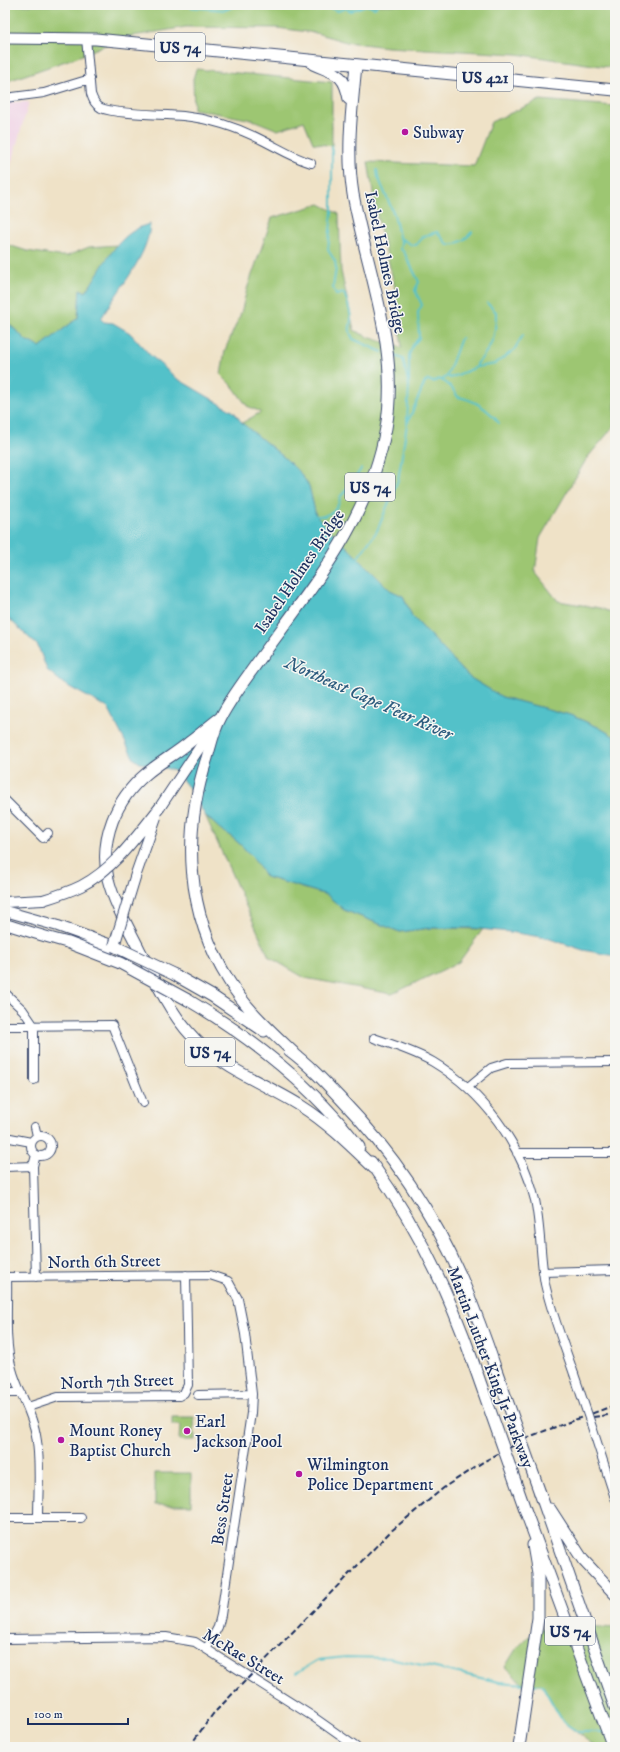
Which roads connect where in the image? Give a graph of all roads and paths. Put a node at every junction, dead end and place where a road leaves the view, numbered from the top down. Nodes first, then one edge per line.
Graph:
1 (5, 38) edge
2 (86, 38) junction
3 (301, 59) junction
4 (356, 65) junction
5 (90, 78) junction
6 (615, 90) edge
7 (5, 98) edge
8 (352, 111) junction
9 (311, 163) dead end
10 (220, 718) junction
11 (5, 800) edge
12 (160, 807) junction
13 (46, 835) dead end
14 (5, 902) edge
15 (5, 911) edge
16 (5, 924) edge
17 (68, 943) junction
18 (114, 946) junction
19 (5, 993) edge
20 (5, 1026) edge
21 (34, 1026) junction
22 (374, 1038) dead end
23 (294, 1053) junction
24 (615, 1062) edge
25 (34, 1080) dead end
26 (468, 1088) junction
27 (142, 1103) dead end
28 (35, 1127) dead end
29 (5, 1137) edge
30 (34, 1139) junction
31 (517, 1153) junction
32 (615, 1153) edge
33 (36, 1155) junction
34 (33, 1166) junction
35 (5, 1167) edge
36 (374, 1168) junction
37 (615, 1270) edge
38 (543, 1272) junction
39 (203, 1274) joint
40 (186, 1275) junction
41 (6, 1277) edge
42 (36, 1277) junction
43 (5, 1393) edge
44 (21, 1393) junction
45 (252, 1394) junction
46 (198, 1395) dead end
47 (28, 1407) junction
48 (540, 1493) junction
49 (615, 1498) edge
50 (527, 1515) junction
51 (5, 1518) edge
52 (38, 1518) junction
53 (81, 1518) dead end
54 (615, 1594) edge
55 (5, 1639) edge
56 (207, 1648) junction
57 (615, 1707) edge
58 (520, 1743) edge
59 (356, 1747) edge
60 (613, 1747) edge

1 - 2 highway, US 74
2 - 3 highway, US 74
2 - 5 street
3 - 4 highway, US 74
3 - 8 highway
4 - 6 highway, US 421
4 - 8 highway, Isabel Holmes Bridge / US 74
5 - 7 street
5 - 9 street
8 - 10 highway, Isabel Holmes Bridge / US 74
10 - 12 main road, Isabel Holmes Bridge / US 74
10 - 23 highway, US 74
10 - 36 highway, US 74
11 - 13 street
12 - 14 main road, bridge
12 - 18 main road, Isabel Holmes Bridge, bridge
15 - 18 main road
16 - 17 main road
17 - 18 main road, bridge
17 - 36 highway, Martin Luther King Jr Parkway, bridge
18 - 23 highway, Martin Luther King Jr Parkway, bridge
19 - 21 street
20 - 21 street
21 - 25 street
21 - 27 street
22 - 26 street
23 - 48 highway, Martin Luther King Jr Parkway / US 74, bridge
24 - 26 street
26 - 31 street
28 - 30 street
29 - 30 street
30 - 33 street
30 - 33 street
31 - 32 street
31 - 38 street
33 - 34 street
34 - 35 street
34 - 42 street
36 - 50 highway, Martin Luther King Jr Parkway / US 74, bridge
37 - 38 street
38 - 49 street, bridge
39 - 40 street, North 6th Street
39 - 45 street, Bess Street
40 - 42 street, North 6th Street
40 - 47 street, North 7th Street
41 - 42 street, North 6th Street
41 - 44 street
43 - 44 street
44 - 47 street
45 - 46 street
45 - 56 street, Bess Street
47 - 52 street
48 - 54 highway
48 - 57 highway, Martin Luther King Jr Parkway / US 74
50 - 58 highway
50 - 60 highway, Martin Luther King Jr Parkway / US 74
51 - 52 street
52 - 53 street
55 - 56 street, McRae Street
56 - 59 street, McRae Street

